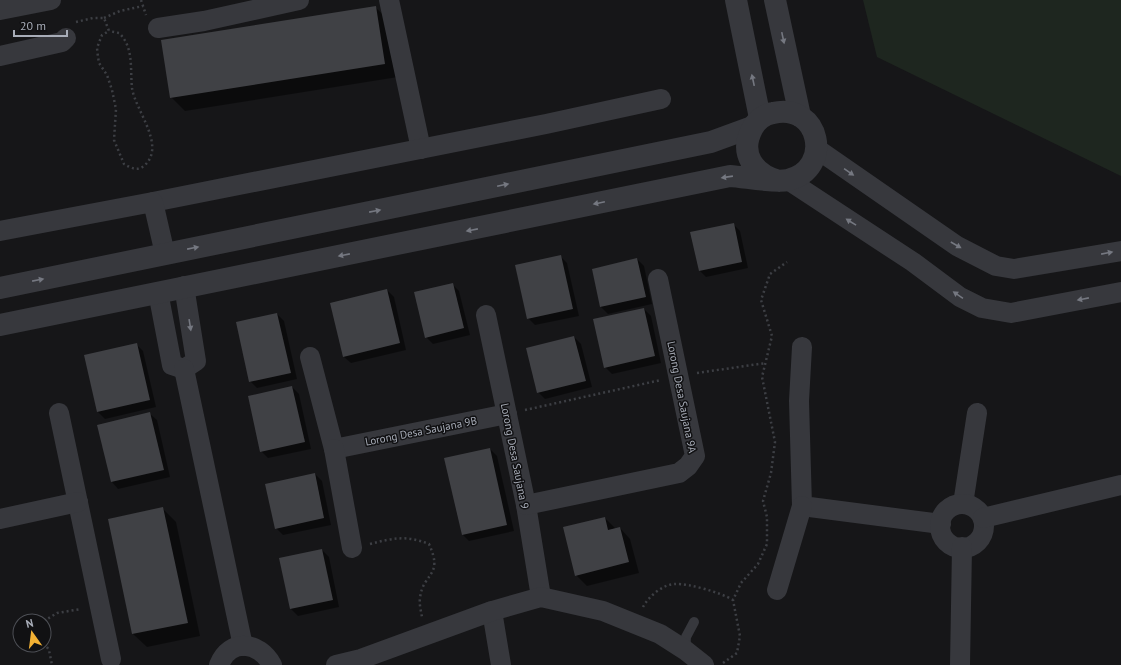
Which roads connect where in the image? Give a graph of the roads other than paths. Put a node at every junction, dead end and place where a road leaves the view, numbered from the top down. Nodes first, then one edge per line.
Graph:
1 (51, 0) edge
2 (299, 0) edge
3 (389, 0) edge
4 (736, 0) edge
5 (775, 0) edge
6 (0, 10) edge
7 (158, 28) dead end
8 (69, 31) road end
9 (0, 56) edge
10 (660, 99) dead end
11 (800, 116) junction
12 (756, 123) junction
13 (421, 149) junction
14 (817, 150) junction
15 (784, 181) junction
16 (152, 202) junction
17 (0, 230) edge
18 (1121, 251) edge
19 (165, 254) junction
20 (658, 279) dead end
21 (184, 286) junction
22 (0, 288) edge
23 (158, 292) junction
24 (1121, 292) edge
25 (486, 315) dead end
26 (0, 324) edge
27 (802, 347) dead end
28 (310, 357) dead end
29 (184, 369) junction
30 (59, 412) dead end
31 (977, 413) dead end
32 (507, 414) junction
33 (334, 449) junction
34 (1121, 485) edge
35 (78, 502) junction
36 (963, 504) junction
37 (526, 506) junction
38 (802, 506) junction
39 (983, 518) junction
40 (0, 519) edge
41 (940, 524) junction
42 (962, 547) junction
43 (352, 548) road end
44 (777, 590) dead end
45 (540, 597) junction
46 (492, 611) junction
47 (694, 622) dead end
48 (243, 646) junction
49 (685, 650) junction
50 (111, 660) dead end
51 (219, 665) edge
52 (272, 665) edge
53 (336, 665) edge
54 (501, 665) edge
55 (704, 665) edge
56 (960, 665) edge

1 - 6 street
2 - 7 street
3 - 13 street
12 -> 4 street
5 -> 11 street
8 - 9 street
10 - 13 street
11 - 12 street
11 - 14 street
12 - 15 street
19 -> 12 street
13 - 16 street
14 - 15 street
14 -> 18 street
15 -> 21 street
24 -> 15 street
16 - 17 street
16 - 19 street
22 -> 19 street
20 - 37 street, Lorong Desa Saujana 9A
21 - 23 street
21 -> 29 street
23 - 26 street
23 - 29 street
25 - 32 street, Lorong Desa Saujana 9
27 - 38 street
28 - 33 street
29 - 48 street
30 - 35 street
31 - 36 street
32 - 33 street, Lorong Desa Saujana 9B
32 - 37 street, Lorong Desa Saujana 9
33 - 43 street
34 - 39 street
35 - 40 street
35 - 50 street
36 - 39 street
36 - 41 street
37 - 45 street, Lorong Desa Saujana 9
38 - 41 street
38 - 44 street
39 - 42 street
41 - 42 street
42 - 56 street
45 - 46 street
45 - 49 street
46 - 53 street
46 - 54 street
47 - 49 lane
48 - 51 street
48 - 52 street
49 - 55 street

